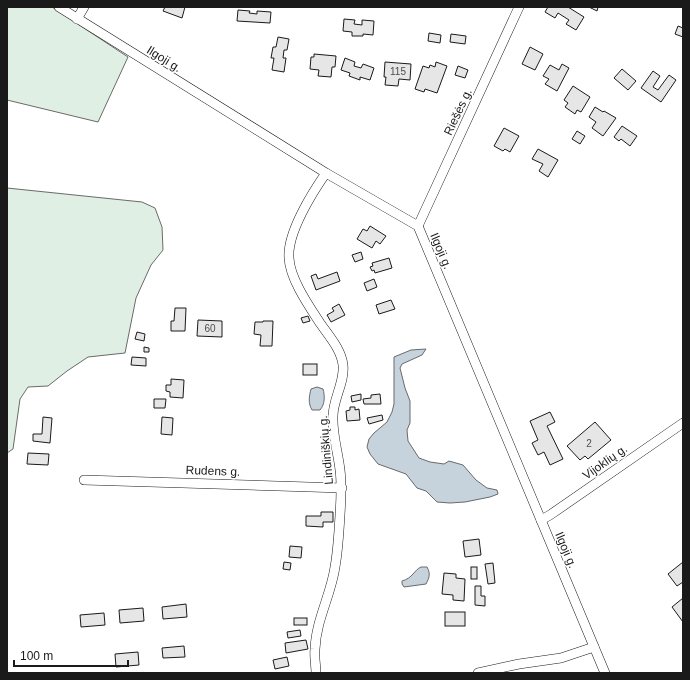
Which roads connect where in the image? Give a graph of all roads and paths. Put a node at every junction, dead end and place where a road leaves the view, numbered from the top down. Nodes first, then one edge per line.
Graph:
1 (59, 7) edge
2 (84, 7) edge
3 (519, 7) edge
4 (77, 19) junction
5 (326, 173) junction
6 (418, 226) junction
7 (683, 423) edge
8 (84, 480) dead end
9 (342, 488) junction
10 (541, 520) junction
11 (594, 647) junction
12 (316, 673) edge
13 (478, 673) edge
14 (605, 673) edge

1 - 4 street, Ilgoji g.
2 - 4 street
3 - 6 street, Riešės g.
4 - 5 street, Ilgoji g.
5 - 6 street, Ilgoji g.
5 - 9 street, Lindiniškių g.
6 - 10 street, Ilgoji g.
7 - 10 street, Vijoklių g.
8 - 9 street, Rudens g.
9 - 12 street, Lindiniškių g.
10 - 11 street, Ilgoji g.
11 - 13 street
11 - 14 street, Ilgoji g.

